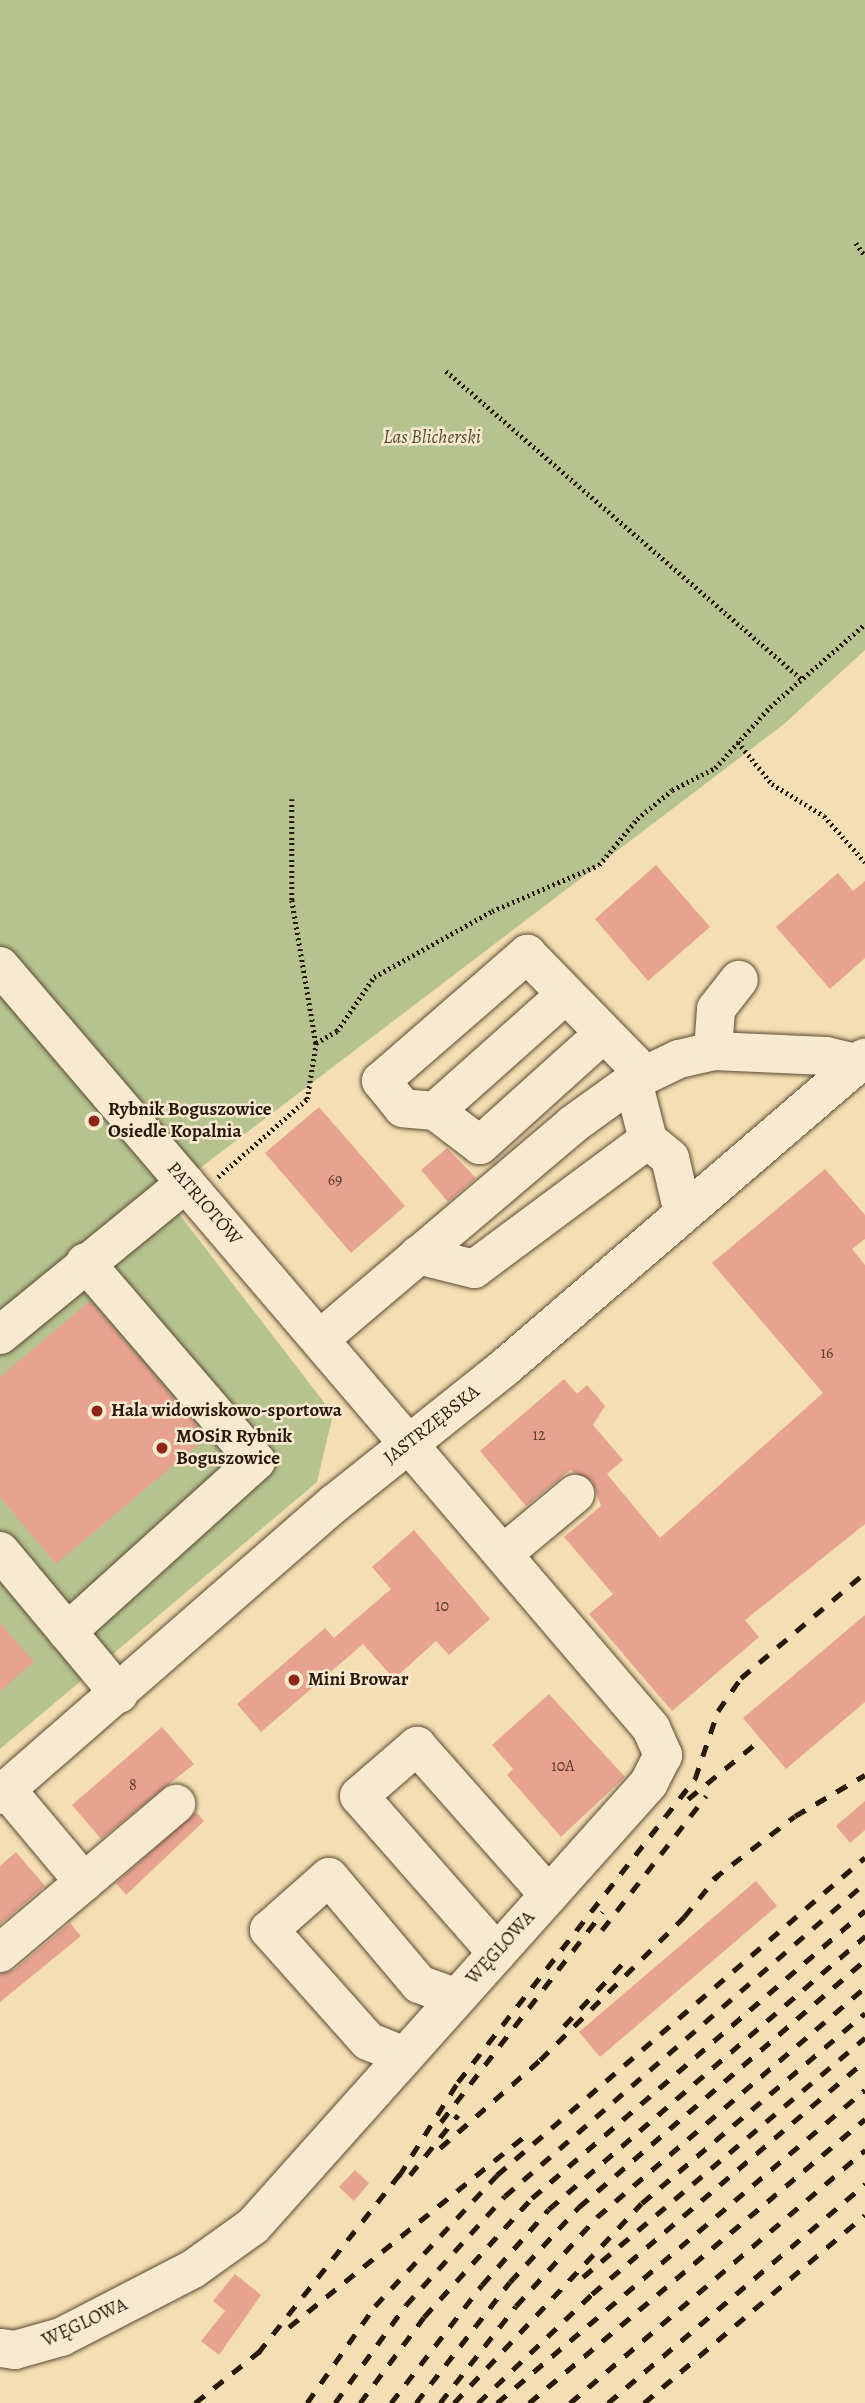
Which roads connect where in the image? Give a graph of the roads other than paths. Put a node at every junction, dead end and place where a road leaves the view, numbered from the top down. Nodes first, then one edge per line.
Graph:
1 (0, 966) edge
2 (738, 979) dead end
3 (564, 996) junction
4 (601, 1036) junction
5 (713, 1051) junction
6 (787, 1053) junction
7 (861, 1060) edge
8 (638, 1078) junction
9 (435, 1111) junction
10 (800, 1111) junction
11 (659, 1149) junction
12 (721, 1178) junction
13 (191, 1189) junction
14 (682, 1209) junction
15 (418, 1255) junction
16 (85, 1262) junction
17 (0, 1335) edge
18 (320, 1339) junction
19 (408, 1443) junction
20 (575, 1494) dead end
21 (0, 1551) edge
22 (503, 1554) junction
23 (66, 1632) junction
24 (119, 1694) junction
25 (3, 1792) edge
26 (176, 1804) dead end
27 (84, 1882) junction
28 (549, 1895) junction
29 (497, 1953) junction
30 (0, 1954) edge
31 (457, 1998) junction
32 (405, 2056) junction
33 (0, 2348) edge

1 - 13 street, PATRIOTÓW
2 - 5 street
3 - 4 street
3 - 9 street
3 - 9 street
4 - 8 street
4 - 9 street
5 - 6 street
5 - 8 street
6 - 7 street
6 - 10 street
7 - 10 street, JASTRZĘBSKA
8 - 11 street
8 - 15 street
10 - 12 street, JASTRZĘBSKA
11 - 12 street
11 - 14 street
11 - 15 street
12 - 14 street, JASTRZĘBSKA
13 - 16 street
13 - 18 street, PATRIOTÓW
14 - 19 street, JASTRZĘBSKA
15 - 18 street
16 - 17 street
16 - 23 street
18 - 19 street, PATRIOTÓW
19 - 22 street, WĘGLOWA
19 - 24 street, JASTRZĘBSKA
20 - 22 street
21 - 23 street
22 - 28 street, WĘGLOWA
23 - 24 street
24 - 25 street, JASTRZĘBSKA
25 - 27 street
26 - 27 street
27 - 30 street
28 - 29 street, WĘGLOWA
28 - 29 street
29 - 31 street, WĘGLOWA
31 - 32 street, WĘGLOWA
31 - 32 street
32 - 33 street, WĘGLOWA

